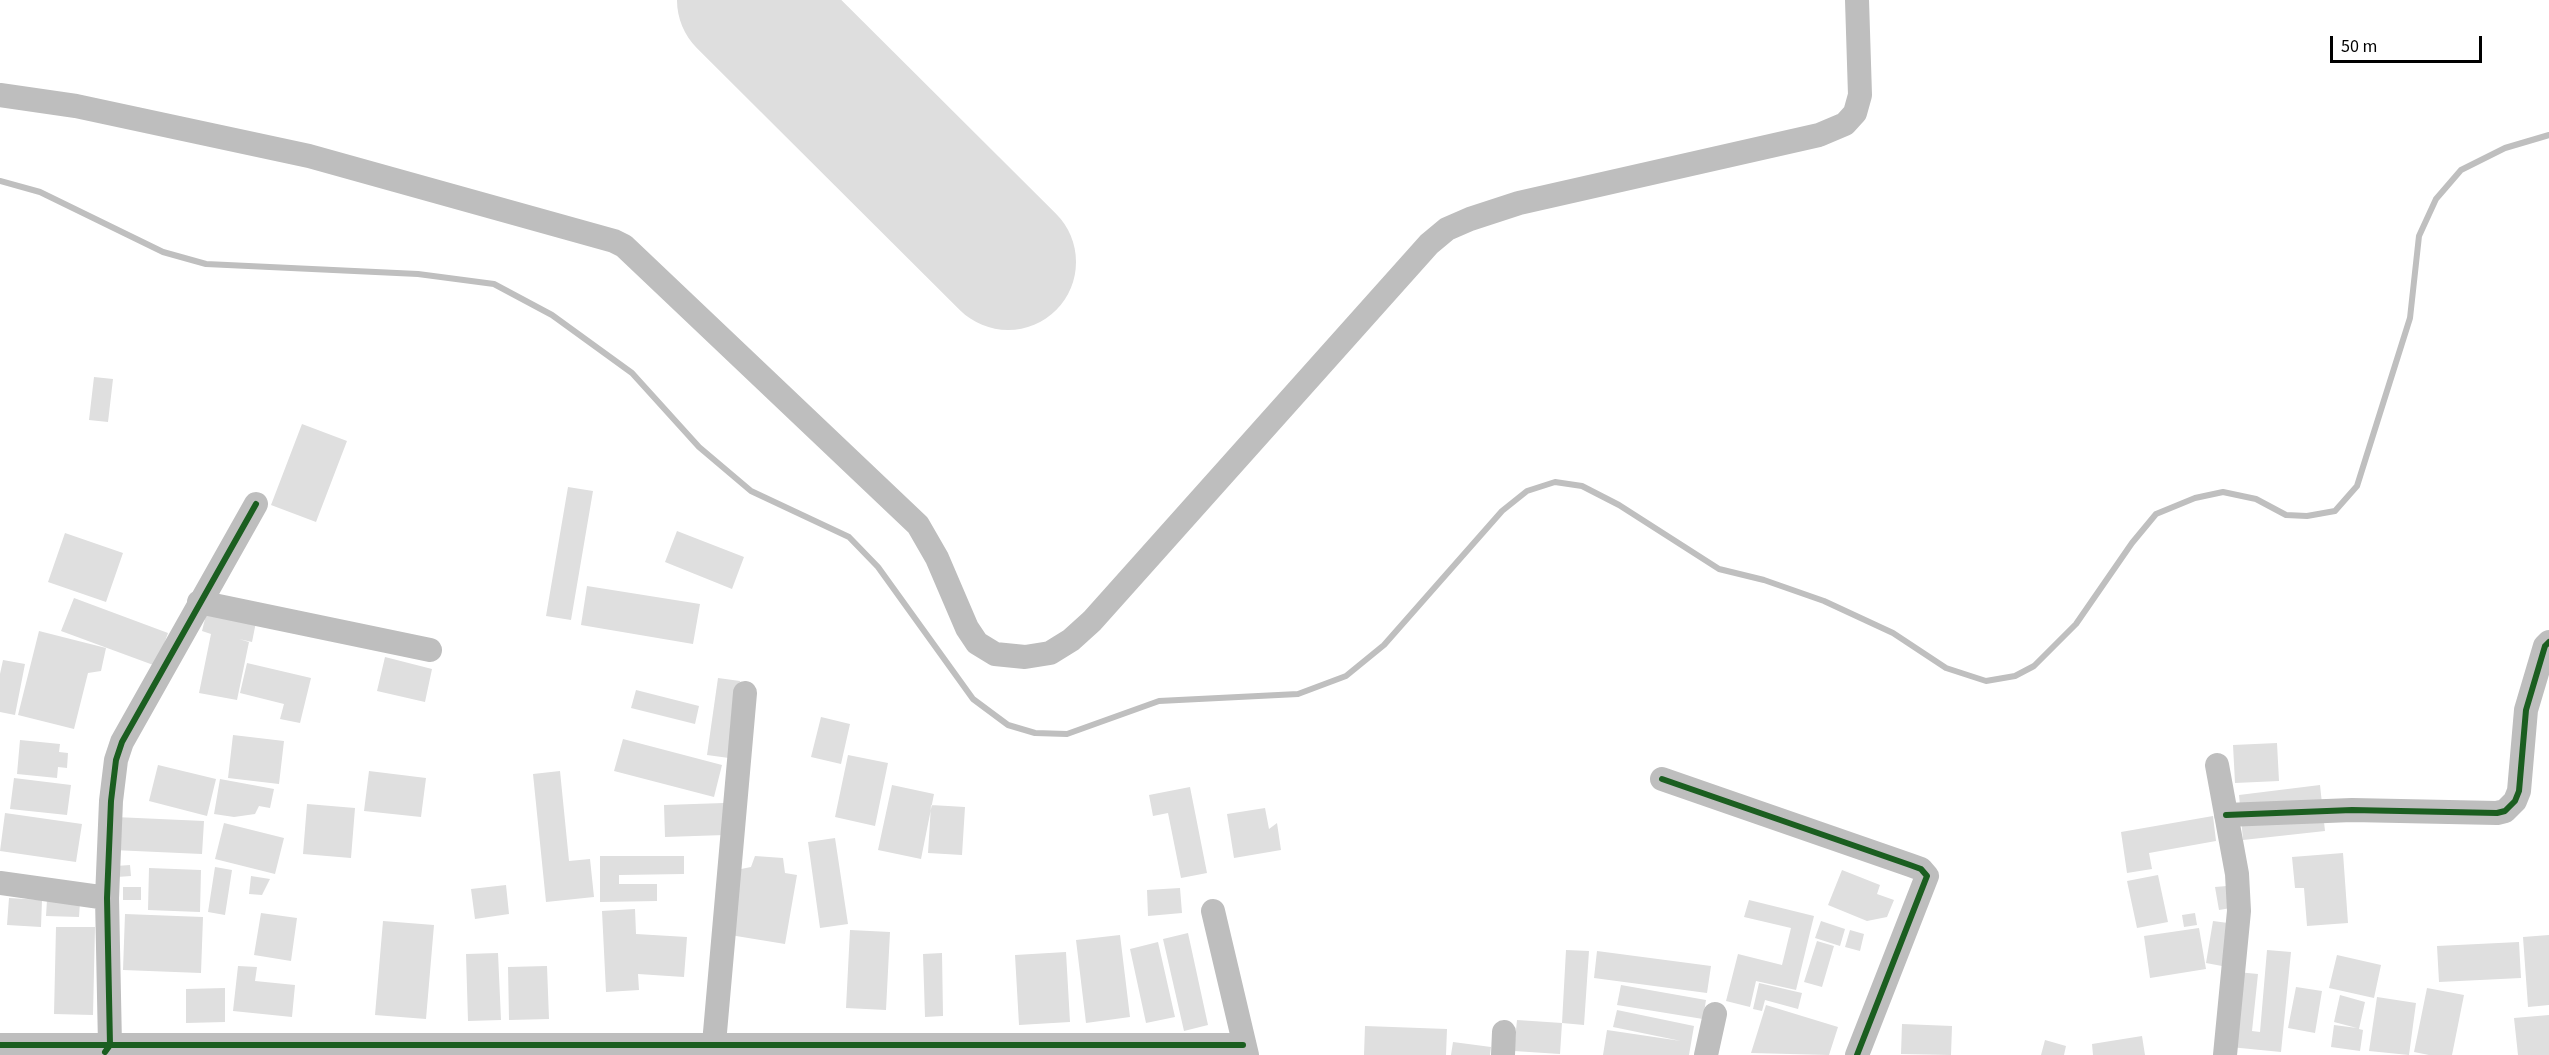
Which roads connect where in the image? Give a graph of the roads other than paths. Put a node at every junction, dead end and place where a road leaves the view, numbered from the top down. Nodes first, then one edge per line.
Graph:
1 (1857, 0) edge
2 (0, 95) edge
3 (256, 504) dead end
4 (199, 602) junction
5 (2549, 642) edge
6 (430, 650) dead end
7 (745, 693) dead end
8 (2217, 765) dead end
9 (1662, 779) dead end
10 (2226, 815) junction
11 (0, 883) edge
12 (107, 898) junction
13 (1213, 911) dead end
14 (1715, 1014) dead end
15 (0, 1045) edge
16 (106, 1050) edge
17 (511, 1050) edge
18 (1245, 1050) edge
19 (713, 1051) edge
20 (1706, 1055) edge
21 (1857, 1055) edge
22 (2225, 1055) edge

1 - 2 street
3 - 4 street
4 - 6 street
4 - 12 street
5 - 10 street
7 - 19 street
8 - 10 street
9 - 21 street
10 - 22 street
11 - 12 street
12 - 16 street
13 - 18 street
14 - 20 street
15 - 16 street
16 - 17 street
17 - 19 street
18 - 19 street

